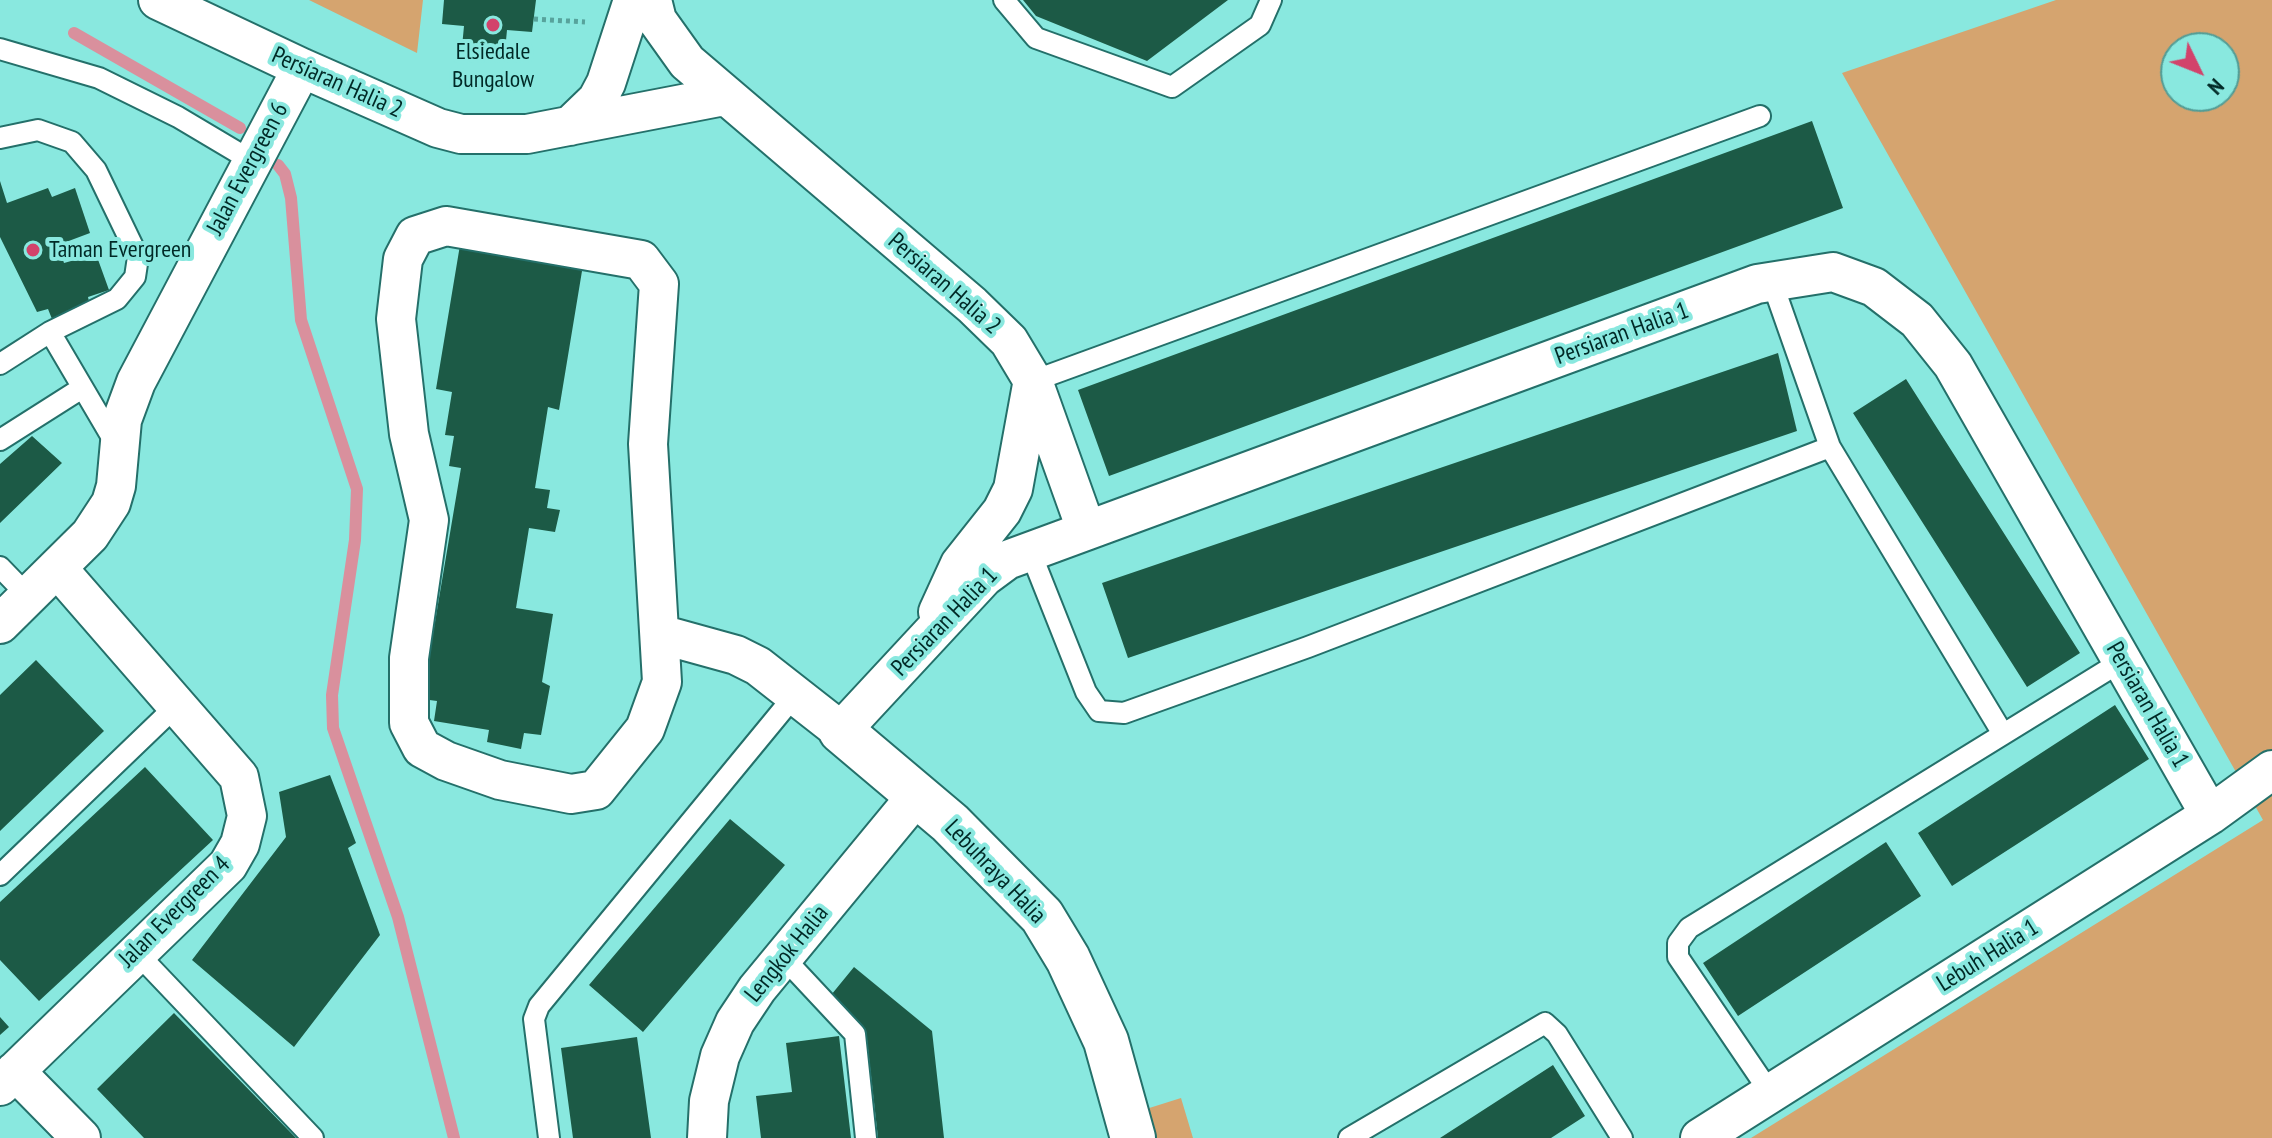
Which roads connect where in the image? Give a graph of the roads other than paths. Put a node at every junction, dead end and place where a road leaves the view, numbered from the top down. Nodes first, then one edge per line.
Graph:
1 (158, 0) edge
2 (633, 0) edge
3 (652, 0) edge
4 (1004, 0) edge
5 (1271, 0) edge
6 (0, 49) edge
7 (302, 68) junction
8 (724, 96) junction
9 (1760, 116) dead end
10 (570, 126) junction
11 (0, 138) edge
12 (252, 161) junction
13 (1772, 282) junction
14 (50, 332) junction
15 (0, 364) edge
16 (1033, 381) junction
17 (82, 388) junction
18 (0, 440) edge
19 (1830, 447) junction
20 (120, 451) junction
21 (1086, 529) junction
22 (1030, 551) junction
23 (0, 567) edge
24 (58, 569) junction
25 (29, 597) junction
26 (0, 624) edge
27 (660, 634) junction
28 (926, 640) junction
29 (2122, 661) junction
30 (795, 695) junction
31 (177, 705) junction
32 (841, 731) junction
33 (2003, 734) junction
34 (2272, 770) edge
35 (918, 794) junction
36 (2210, 815) junction
37 (0, 875) edge
38 (136, 952) junction
39 (783, 957) junction
40 (7, 1078) edge
41 (1771, 1094) junction
42 (81, 1138) edge
43 (313, 1138) edge
44 (549, 1138) edge
45 (707, 1138) edge
46 (866, 1138) edge
47 (1133, 1138) edge
48 (1349, 1138) edge
49 (1622, 1138) edge
50 (1700, 1138) edge

1 - 7 street, Persiaran Halia 2
2 - 10 street
3 - 8 street, Persiaran Halia 2
4 - 5 lane
6 - 12 lane
7 - 10 street, Persiaran Halia 2
7 - 12 street, Jalan Evergreen 6
8 - 10 street, Persiaran Halia 2
8 - 16 street, Persiaran Halia 2
9 - 16 lane
11 - 14 lane
12 - 20 street, Jalan Evergreen 6
13 - 19 lane
13 - 21 street, Persiaran Halia 1
13 - 29 street, Persiaran Halia 1
14 - 15 lane
14 - 17 lane
16 - 21 street, Persiaran Halia 2
16 - 28 street
17 - 18 lane
17 - 20 lane
19 - 22 lane
19 - 33 lane
20 - 24 street, Jalan Evergreen 6
21 - 22 street, Persiaran Halia 1
22 - 28 street, Persiaran Halia 1
23 - 25 lane
24 - 25 street, Jalan Evergreen 6
24 - 31 street, Jalan Evergreen 4
25 - 26 street, Jalan Evergreen 6
27 - 27 street
27 - 30 street
28 - 32 street, Persiaran Halia 1
29 - 33 lane
29 - 36 street, Persiaran Halia 1
30 - 32 street
30 - 44 lane
31 - 37 lane
31 - 38 street, Jalan Evergreen 4
32 - 35 street, Lebuhraya Halia
33 - 41 lane
34 - 36 street, Lebuh Halia 1
35 - 39 street, Lengkok Halia
35 - 47 street, Lebuhraya Halia
36 - 41 street, Lebuh Halia 1
38 - 40 street, Jalan Evergreen 4
38 - 43 lane
39 - 45 street, Lengkok Halia
39 - 46 lane
40 - 42 street
41 - 50 street, Lebuh Halia 1
48 - 49 lane

